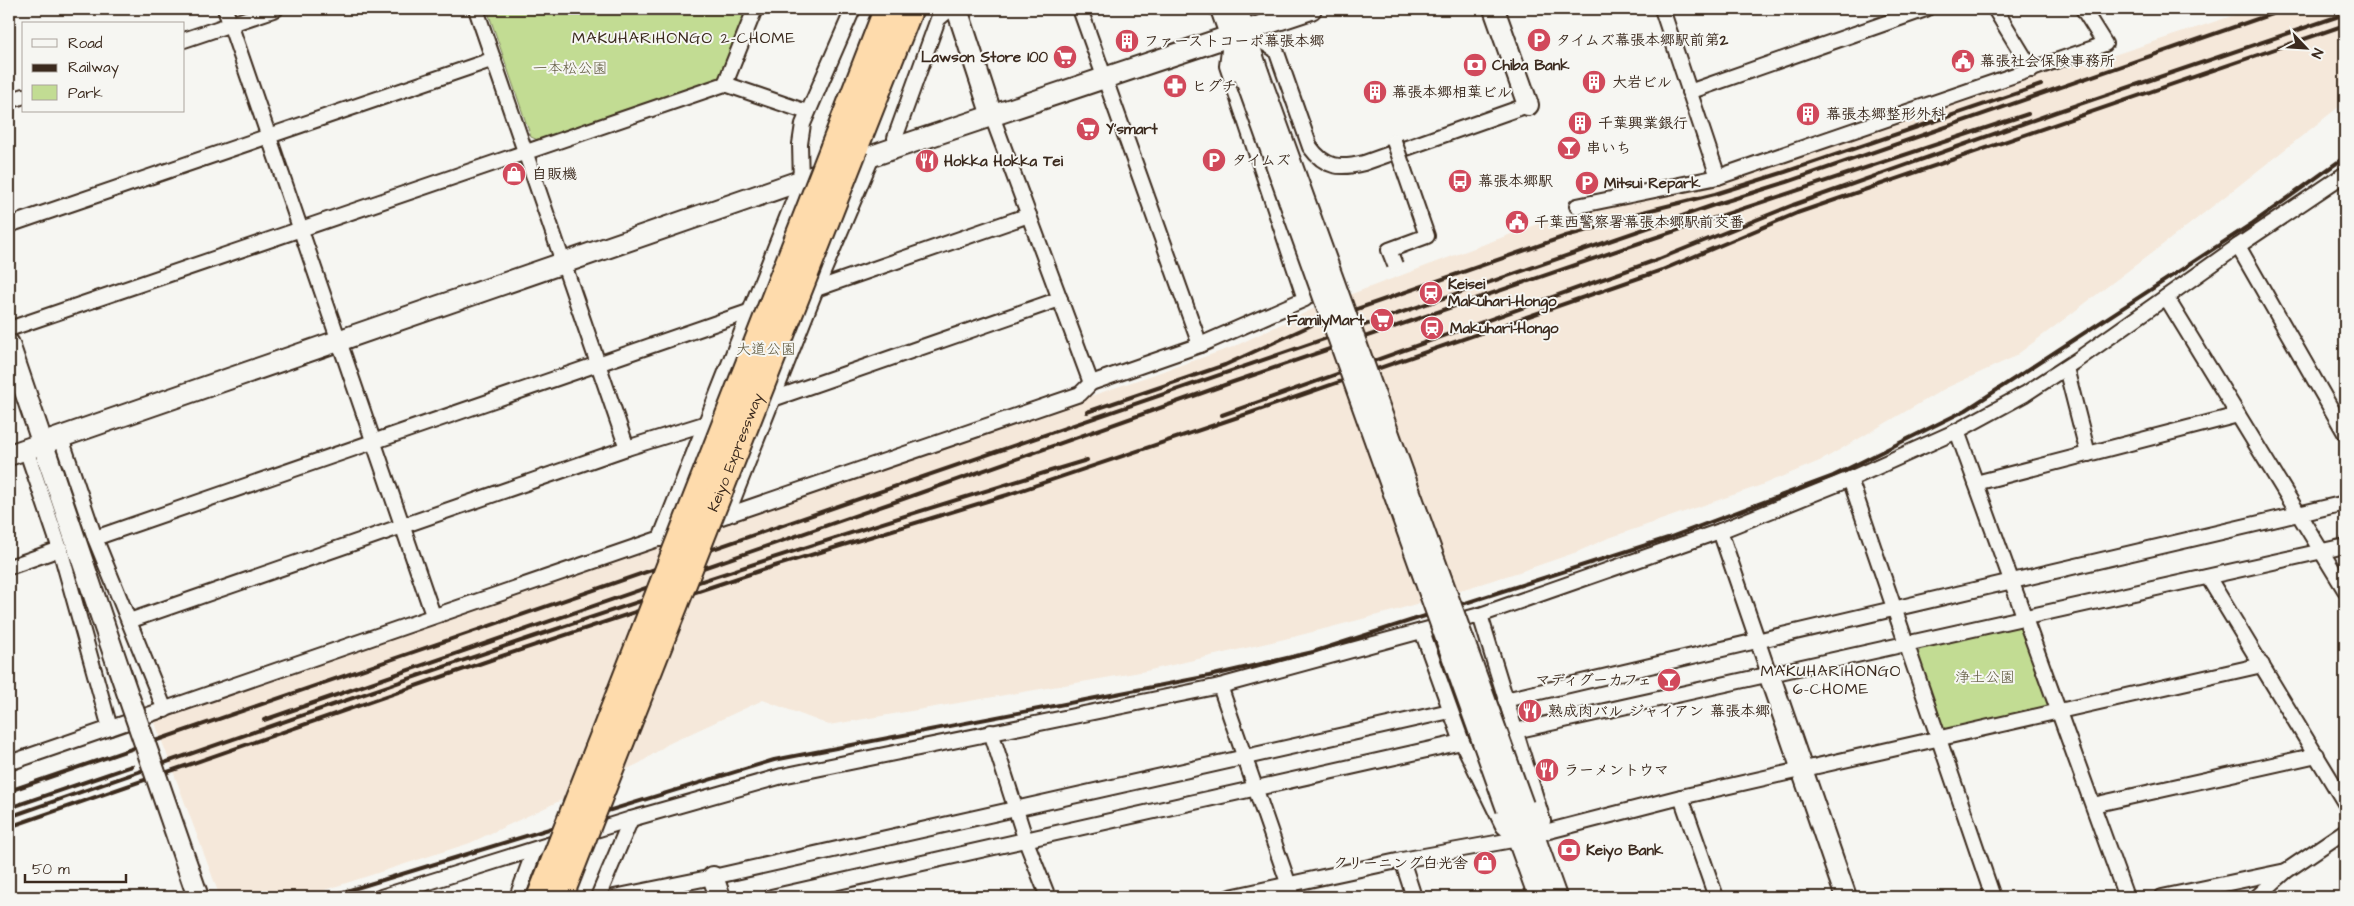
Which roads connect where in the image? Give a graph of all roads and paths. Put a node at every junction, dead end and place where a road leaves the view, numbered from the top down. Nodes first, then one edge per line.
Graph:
1 (225, 9) edge
2 (276, 9) edge
3 (476, 9) edge
4 (755, 9) edge
5 (853, 9) edge
6 (887, 9) edge
7 (910, 9) edge
8 (950, 9) edge
9 (957, 9) edge
10 (1080, 9) edge
11 (1221, 9) edge
12 (1237, 9) edge
13 (1311, 9) edge
14 (1494, 9) edge
15 (1662, 9) edge
16 (1926, 9) edge
17 (1995, 9) edge
18 (2084, 9) edge
19 (230, 24) junction
20 (1238, 34) junction
21 (185, 40) edge
22 (494, 59) junction
23 (2032, 70) junction
24 (1106, 78) junction
25 (725, 84) junction
26 (1688, 92) junction
27 (22, 97) edge
28 (9, 101) edge
29 (1528, 105) joint
30 (807, 112) junction
31 (992, 116) junction
32 (270, 137) junction
33 (1394, 141) dead end
34 (898, 147) junction
35 (854, 151) junction
36 (527, 153) junction
37 (2345, 174) edge
38 (1718, 177) junction
39 (801, 182) junction
40 (1577, 206) dead end
41 (1029, 215) junction
42 (9, 225) edge
43 (301, 230) junction
44 (2238, 246) junction
45 (564, 264) junction
46 (1395, 265) dead end
47 (816, 290) junction
48 (2166, 297) junction
49 (1060, 298) junction
50 (751, 311) junction
51 (9, 329) edge
52 (340, 341) junction
53 (9, 344) edge
54 (1200, 345) junction
55 (599, 364) junction
56 (2066, 368) junction
57 (1091, 383) junction
58 (773, 399) junction
59 (2238, 415) junction
60 (707, 423) junction
61 (1957, 431) junction
62 (2345, 433) edge
63 (373, 442) junction
64 (35, 447) edge
65 (628, 448) junction
66 (2088, 454) junction
67 (1850, 479) junction
68 (1976, 483) junction
69 (2345, 503) edge
70 (2300, 514) junction
71 (727, 515) junction
72 (402, 526) junction
73 (1720, 531) junction
74 (95, 538) junction
75 (660, 539) junction
76 (2345, 546) edge
77 (60, 549) junction
78 (2321, 551) junction
79 (9, 567) edge
80 (2208, 576) junction
81 (2011, 581) junction
82 (2345, 590) edge
83 (1894, 608) junction
84 (433, 615) junction
85 (1480, 615) junction
86 (2024, 617) junction
87 (129, 621) junction
88 (1422, 631) junction
89 (1758, 640) junction
90 (1906, 644) junction
91 (2262, 665) junction
92 (1769, 674) junction
93 (1220, 686) junction
94 (1505, 700) junction
95 (165, 710) junction
96 (1450, 711) junction
97 (2059, 712) junction
98 (110, 728) junction
99 (1515, 731) junction
100 (991, 732) junction
101 (1939, 739) junction
102 (1462, 742) junction
103 (2317, 755) junction
104 (1245, 758) junction
105 (9, 762) edge
106 (1801, 771) junction
107 (1255, 789) junction
108 (1681, 798) junction
109 (2345, 803) edge
110 (2093, 805) junction
111 (1015, 809) junction
112 (631, 819) junction
113 (2345, 831) edge
114 (1526, 837) junction
115 (1026, 841) junction
116 (534, 850) junction
117 (1402, 860) junction
118 (2286, 871) junction
119 (713, 877) junction
120 (1291, 891) edge
121 (198, 897) edge
122 (381, 897) edge
123 (517, 897) edge
124 (540, 897) edge
125 (560, 897) edge
126 (598, 897) edge
127 (614, 897) edge
128 (720, 897) edge
129 (771, 897) edge
130 (1048, 897) edge
131 (1230, 897) edge
132 (1414, 897) edge
133 (1539, 897) edge
134 (1556, 897) edge
135 (1716, 897) edge
136 (1846, 897) edge
137 (1993, 897) edge
138 (2126, 897) edge
139 (2162, 897) edge
140 (2257, 897) edge

1 - 19 street
2 - 19 street
3 - 22 street
4 - 25 street
5 - 30 street
6 - 35 highway, Keiyo Expressway
7 - 35 highway, Keiyo Expressway
8 - 34 street
9 - 31 street
10 - 24 street
11 - 20 street
12 - 20 street
13 - 20 street
14 - 29 street
15 - 26 street
16 - 26 street
17 - 23 street
18 - 23 street
19 - 21 street
19 - 32 street
20 - 24 street
20 - 29 street
20 - 54 street
20 - 114 street, bridge
22 - 32 street
22 - 36 street
23 - 38 street
24 - 31 street
24 - 54 street
25 - 30 street
25 - 36 street
26 - 38 street
27 - 28 street
30 - 39 street
31 - 34 street
31 - 41 street
32 - 42 street
32 - 43 street
33 - 46 street, bridge
34 - 35 street
35 - 39 street
35 - 47 street
35 - 124 highway, Keiyo Expressway, bridge
35 - 125 highway, Keiyo Expressway, bridge
36 - 43 street
36 - 45 street
37 - 44 street
38 - 40 street
39 - 45 street
39 - 50 street
41 - 47 street
41 - 49 street
43 - 51 street
43 - 52 street
44 - 48 street
44 - 62 street
45 - 52 street
45 - 55 street
47 - 58 street
48 - 56 street
48 - 59 street
49 - 57 street
49 - 58 street
50 - 55 street
50 - 60 street
52 - 63 street
52 - 64 street
53 - 64 street
54 - 57 street
55 - 63 street
55 - 65 street
56 - 61 street
56 - 66 street
57 - 71 street
58 - 71 street
59 - 66 street
59 - 70 street
60 - 65 street
60 - 75 street
61 - 67 street
61 - 68 street
63 - 72 street
63 - 74 street
64 - 74 street
64 - 77 street
64 - 121 street, bridge
65 - 72 street
66 - 68 street
67 - 73 street
67 - 83 street
68 - 81 street
69 - 70 street
70 - 78 street
70 - 81 street
71 - 75 street
72 - 84 street
72 - 87 street
73 - 85 street
73 - 89 street
74 - 87 street
75 - 84 street
76 - 78 street
77 - 79 street
77 - 98 street
78 - 80 street
78 - 82 street
80 - 86 street
80 - 91 street
81 - 83 street
81 - 86 street
83 - 89 street
83 - 90 street
84 - 95 street
85 - 88 street
85 - 94 street
86 - 90 street
86 - 97 street
87 - 95 street
88 - 93 street
88 - 96 street
89 - 92 street
89 - 94 street
90 - 92 street
90 - 101 street
91 - 97 street
91 - 103 street
92 - 99 street
92 - 106 street
93 - 100 street
93 - 104 street
94 - 99 street
95 - 98 street
96 - 102 street
96 - 104 street
97 - 101 street
97 - 110 street
98 - 105 street
99 - 114 street
100 - 111 street
100 - 112 street
101 - 106 street
101 - 137 street
102 - 107 street
102 - 114 street
103 - 109 street
103 - 110 street
104 - 107 street
104 - 111 street
106 - 108 street
106 - 136 street
107 - 115 street
107 - 120 street
108 - 114 street
108 - 135 street
110 - 138 street
111 - 115 street
111 - 119 street
112 - 116 street
112 - 126 street
113 - 118 street
114 - 117 street
114 - 133 street
114 - 134 street
115 - 129 street
115 - 130 street
116 - 122 street
116 - 123 street
117 - 120 street
117 - 132 street
118 - 139 street
118 - 140 street
119 - 127 street
119 - 128 street
120 - 131 street

